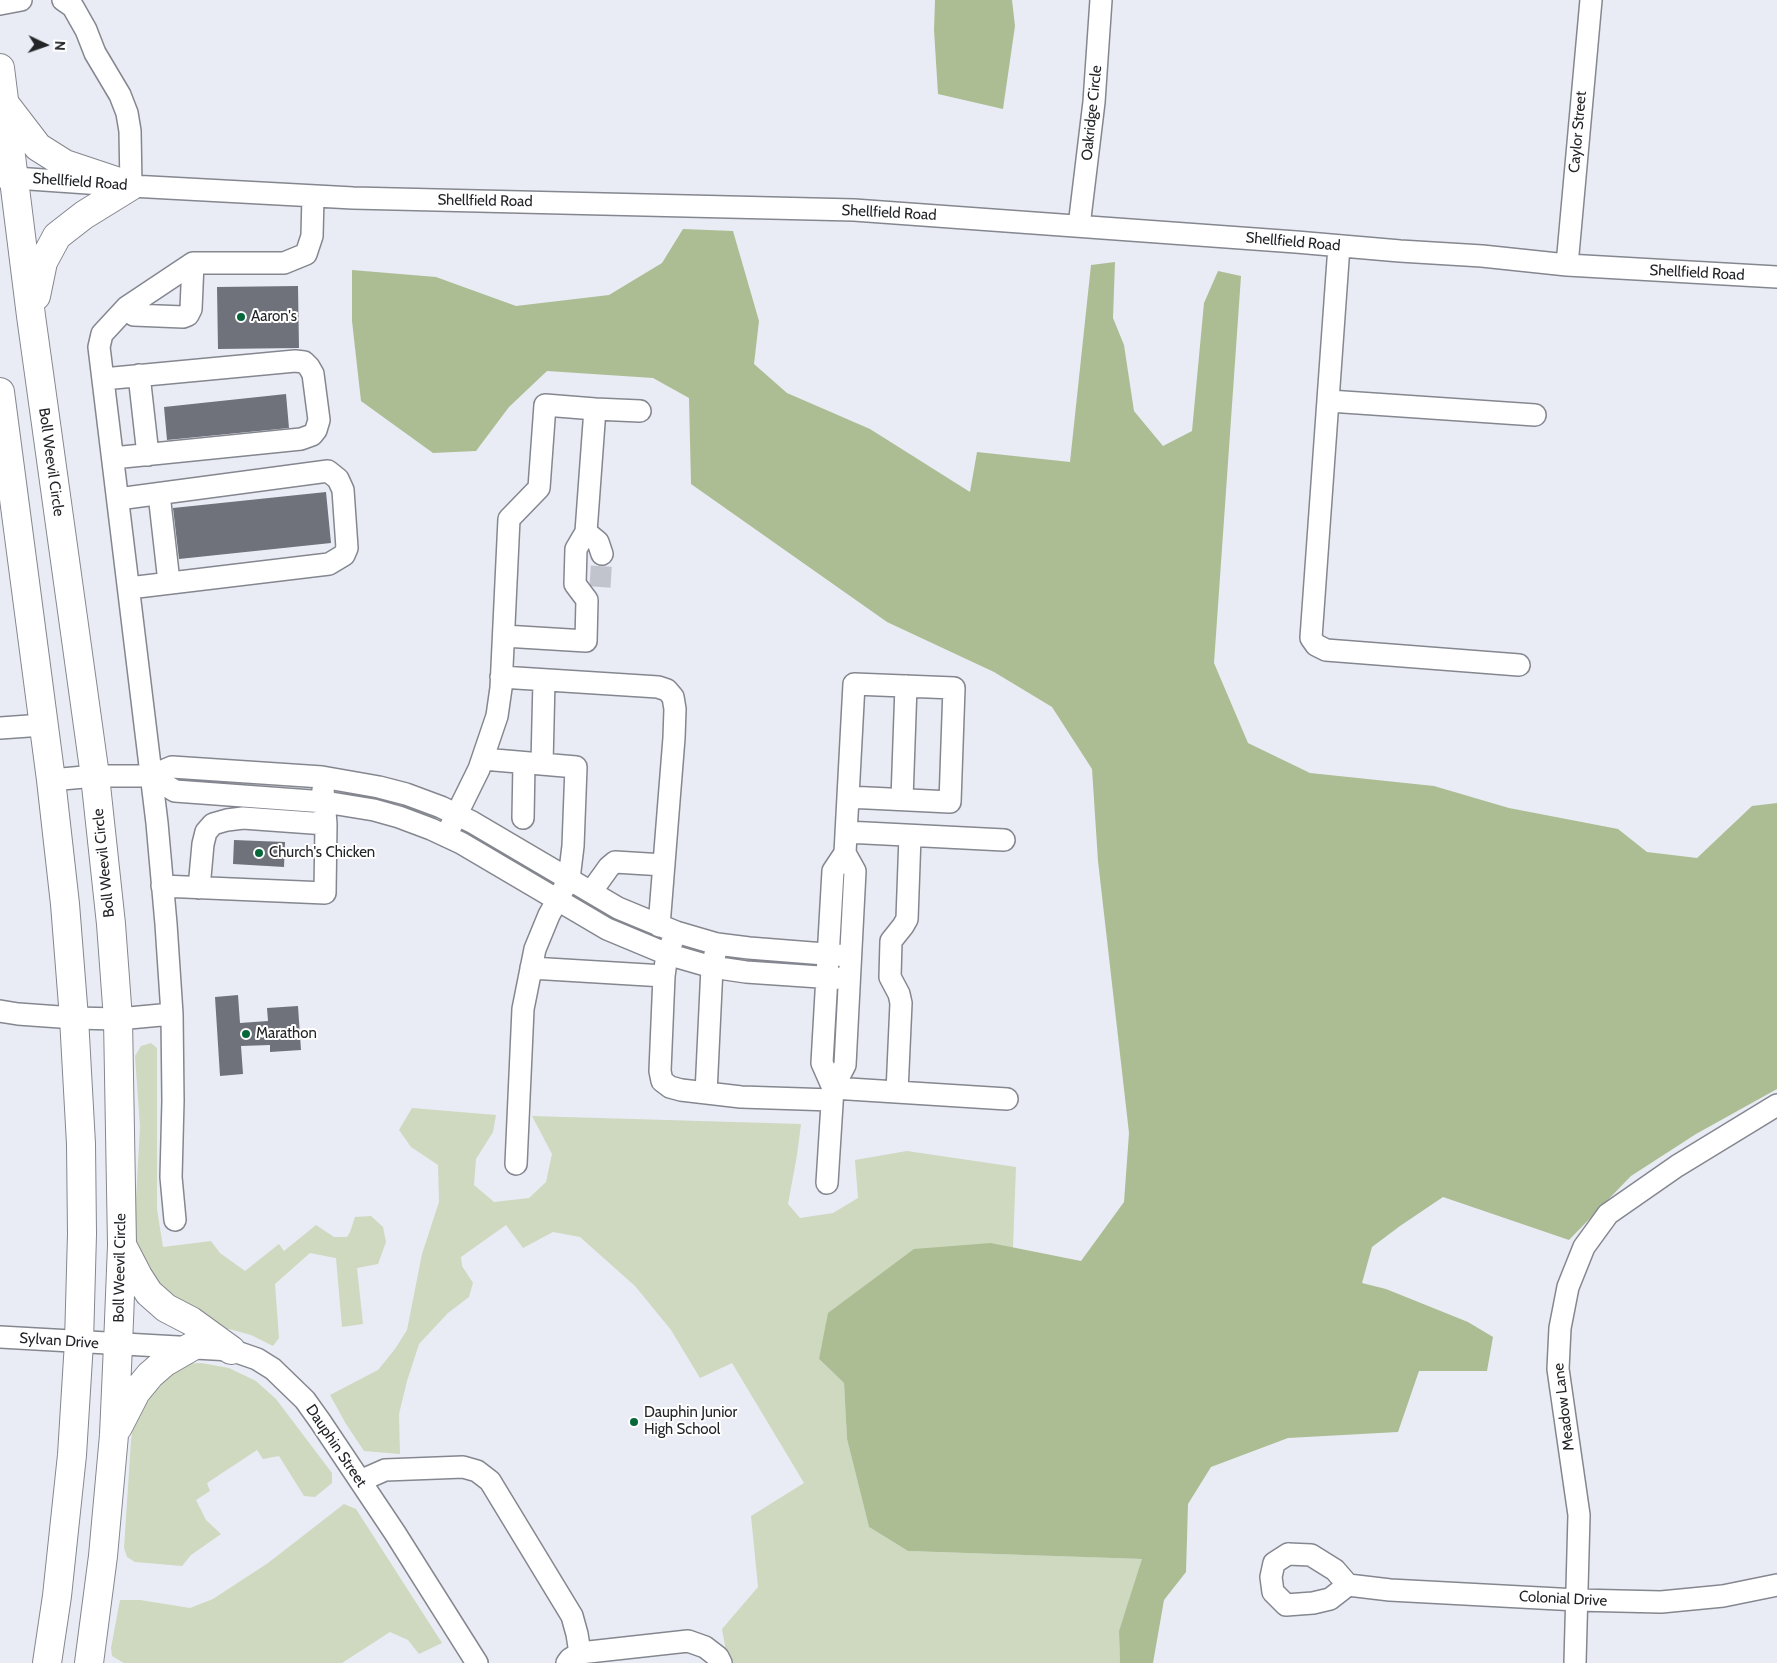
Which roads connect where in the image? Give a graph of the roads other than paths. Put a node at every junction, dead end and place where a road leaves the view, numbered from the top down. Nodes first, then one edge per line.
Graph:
1 (21, 0) edge
2 (63, 0) edge
3 (1101, 0) edge
4 (1591, 0) edge
5 (0, 4) edge
6 (0, 68) edge
7 (4, 102) junction
8 (7, 177) edge
9 (131, 186) junction
10 (313, 196) junction
11 (1079, 226) junction
12 (1339, 246) junction
13 (192, 263) junction
14 (1567, 265) junction
15 (1777, 277) edge
16 (127, 307) junction
17 (31, 316) junction
18 (139, 375) junction
19 (103, 378) junction
20 (0, 392) edge
21 (1329, 402) junction
22 (595, 409) junction
23 (640, 411) dead end
24 (1535, 416) dead end
25 (148, 455) junction
26 (113, 458) junction
27 (4, 492) edge
28 (159, 494) junction
29 (118, 499) junction
30 (60, 522) junction
31 (586, 532) junction
32 (602, 554) tunnel mouth
33 (169, 582) junction
34 (128, 588) junction
35 (504, 636) junction
36 (1519, 665) dead end
37 (502, 677) junction
38 (544, 680) junction
39 (906, 686) junction
40 (43, 725) junction
41 (0, 728) edge
42 (483, 759) junction
43 (533, 763) junction
44 (94, 776) junction
45 (151, 776) junction
46 (322, 777) junction
47 (51, 780) junction
48 (848, 797) junction
49 (902, 800) junction
50 (325, 802) junction
51 (456, 814) junction
52 (523, 818) dead end
53 (326, 824) junction
54 (446, 836) junction
55 (910, 836) junction
56 (1004, 840) dead end
57 (845, 842) junction
58 (664, 865) junction
59 (569, 879) junction
60 (162, 886) junction
61 (198, 888) junction
62 (591, 892) junction
63 (558, 900) junction
64 (668, 929) junction
65 (717, 944) junction
66 (667, 954) junction
67 (828, 954) junction
68 (850, 956) junction
69 (712, 967) junction
70 (531, 968) junction
71 (664, 976) junction
72 (827, 978) junction
73 (849, 979) junction
74 (0, 1011) edge
75 (172, 1014) junction
76 (74, 1018) junction
77 (118, 1019) junction
78 (706, 1092) junction
79 (897, 1092) junction
80 (832, 1094) junction
81 (1007, 1099) dead end
82 (1777, 1105) edge
83 (516, 1164) dead end
84 (827, 1183) dead end
85 (175, 1220) dead end
86 (122, 1245) junction
87 (0, 1337) edge
88 (79, 1342) junction
89 (118, 1345) junction
90 (191, 1347) junction
91 (232, 1350) junction
92 (114, 1436) junction
93 (360, 1481) junction
94 (1348, 1585) dead end
95 (1777, 1585) edge
96 (1577, 1600) junction
97 (574, 1658) edge
98 (47, 1663) edge
99 (89, 1663) edge
100 (477, 1663) edge
101 (721, 1663) edge
102 (1574, 1663) edge

1 - 5 street
2 - 9 street
3 - 11 street, Oakridge Circle
4 - 14 street, Caylor Street
6 - 7 highway, Boll Weevil Circle
7 - 8 highway, Boll Weevil Circle
7 - 9 highway
8 - 9 street, Shellfield Road
8 - 17 highway, Boll Weevil Circle
9 - 10 street, Shellfield Road
9 - 17 highway
10 - 11 street, Shellfield Road
10 - 13 street
11 - 12 street, Shellfield Road
12 - 14 street, Shellfield Road
12 - 21 street
13 - 16 street
13 - 16 street
14 - 15 street, Shellfield Road
16 - 19 street
17 - 30 highway, Boll Weevil Circle
18 - 19 street
18 - 25 street
18 - 25 street
19 - 26 street
20 - 27 highway
21 - 24 street
21 - 36 street
22 - 23 street
22 - 31 street
22 - 35 street
25 - 26 street
26 - 29 street
27 - 30 highway
27 - 40 highway
28 - 29 street
28 - 33 street
28 - 33 street
29 - 34 street
30 - 44 highway, Boll Weevil Circle
31 - 32 street
31 - 35 street
33 - 34 street
34 - 45 street
35 - 37 street
37 - 38 street
37 - 42 street
38 - 43 street
38 - 58 street
39 - 48 street
39 - 49 street
39 - 49 street
40 - 41 street
40 - 47 highway
42 - 43 street
42 - 51 street
43 - 52 street
43 - 59 street
44 - 45 street
44 - 47 street
44 - 77 highway, Boll Weevil Circle
45 - 46 street
45 - 50 street
45 - 60 street
46 - 50 street
46 - 51 street
47 - 76 highway
48 - 49 street
48 - 57 street
50 - 53 street
50 - 54 street
51 - 54 street
51 - 59 street
53 - 61 street
53 - 61 street
54 - 63 street
55 - 56 street
55 - 57 street
55 - 79 street
57 - 67 street
57 - 68 street
58 - 62 street
58 - 64 street
59 - 62 street
59 - 63 street
60 - 61 street
60 - 75 street
62 - 64 street
63 - 66 street
63 - 70 street
64 - 65 street
64 - 66 street
65 - 67 street
65 - 69 street
66 - 69 street
66 - 71 street
67 - 68 street
67 - 72 street
68 - 73 street
69 - 72 street
69 - 78 street
70 - 71 street
70 - 83 street
71 - 78 street
72 - 73 street
72 - 80 street
73 - 80 street
74 - 76 street
75 - 77 street
75 - 85 street
76 - 77 street
76 - 88 highway
77 - 86 highway, Boll Weevil Circle
78 - 80 street
79 - 80 street
79 - 81 street
80 - 84 street
82 - 96 street, Meadow Lane
86 - 89 highway, Boll Weevil Circle
86 - 91 highway
87 - 88 street, Sylvan Drive
88 - 89 street, Sylvan Drive
88 - 98 highway
89 - 90 street, Dauphin Street
89 - 92 highway, Boll Weevil Circle
90 - 91 street, Dauphin Street
90 - 92 highway
91 - 93 street, Dauphin Street
92 - 99 highway, Boll Weevil Circle
93 - 97 street
93 - 100 street, Dauphin Street
94 - 96 street, Colonial Drive
95 - 96 street, Colonial Drive
96 - 102 street, Meadow Lane
97 - 101 street

